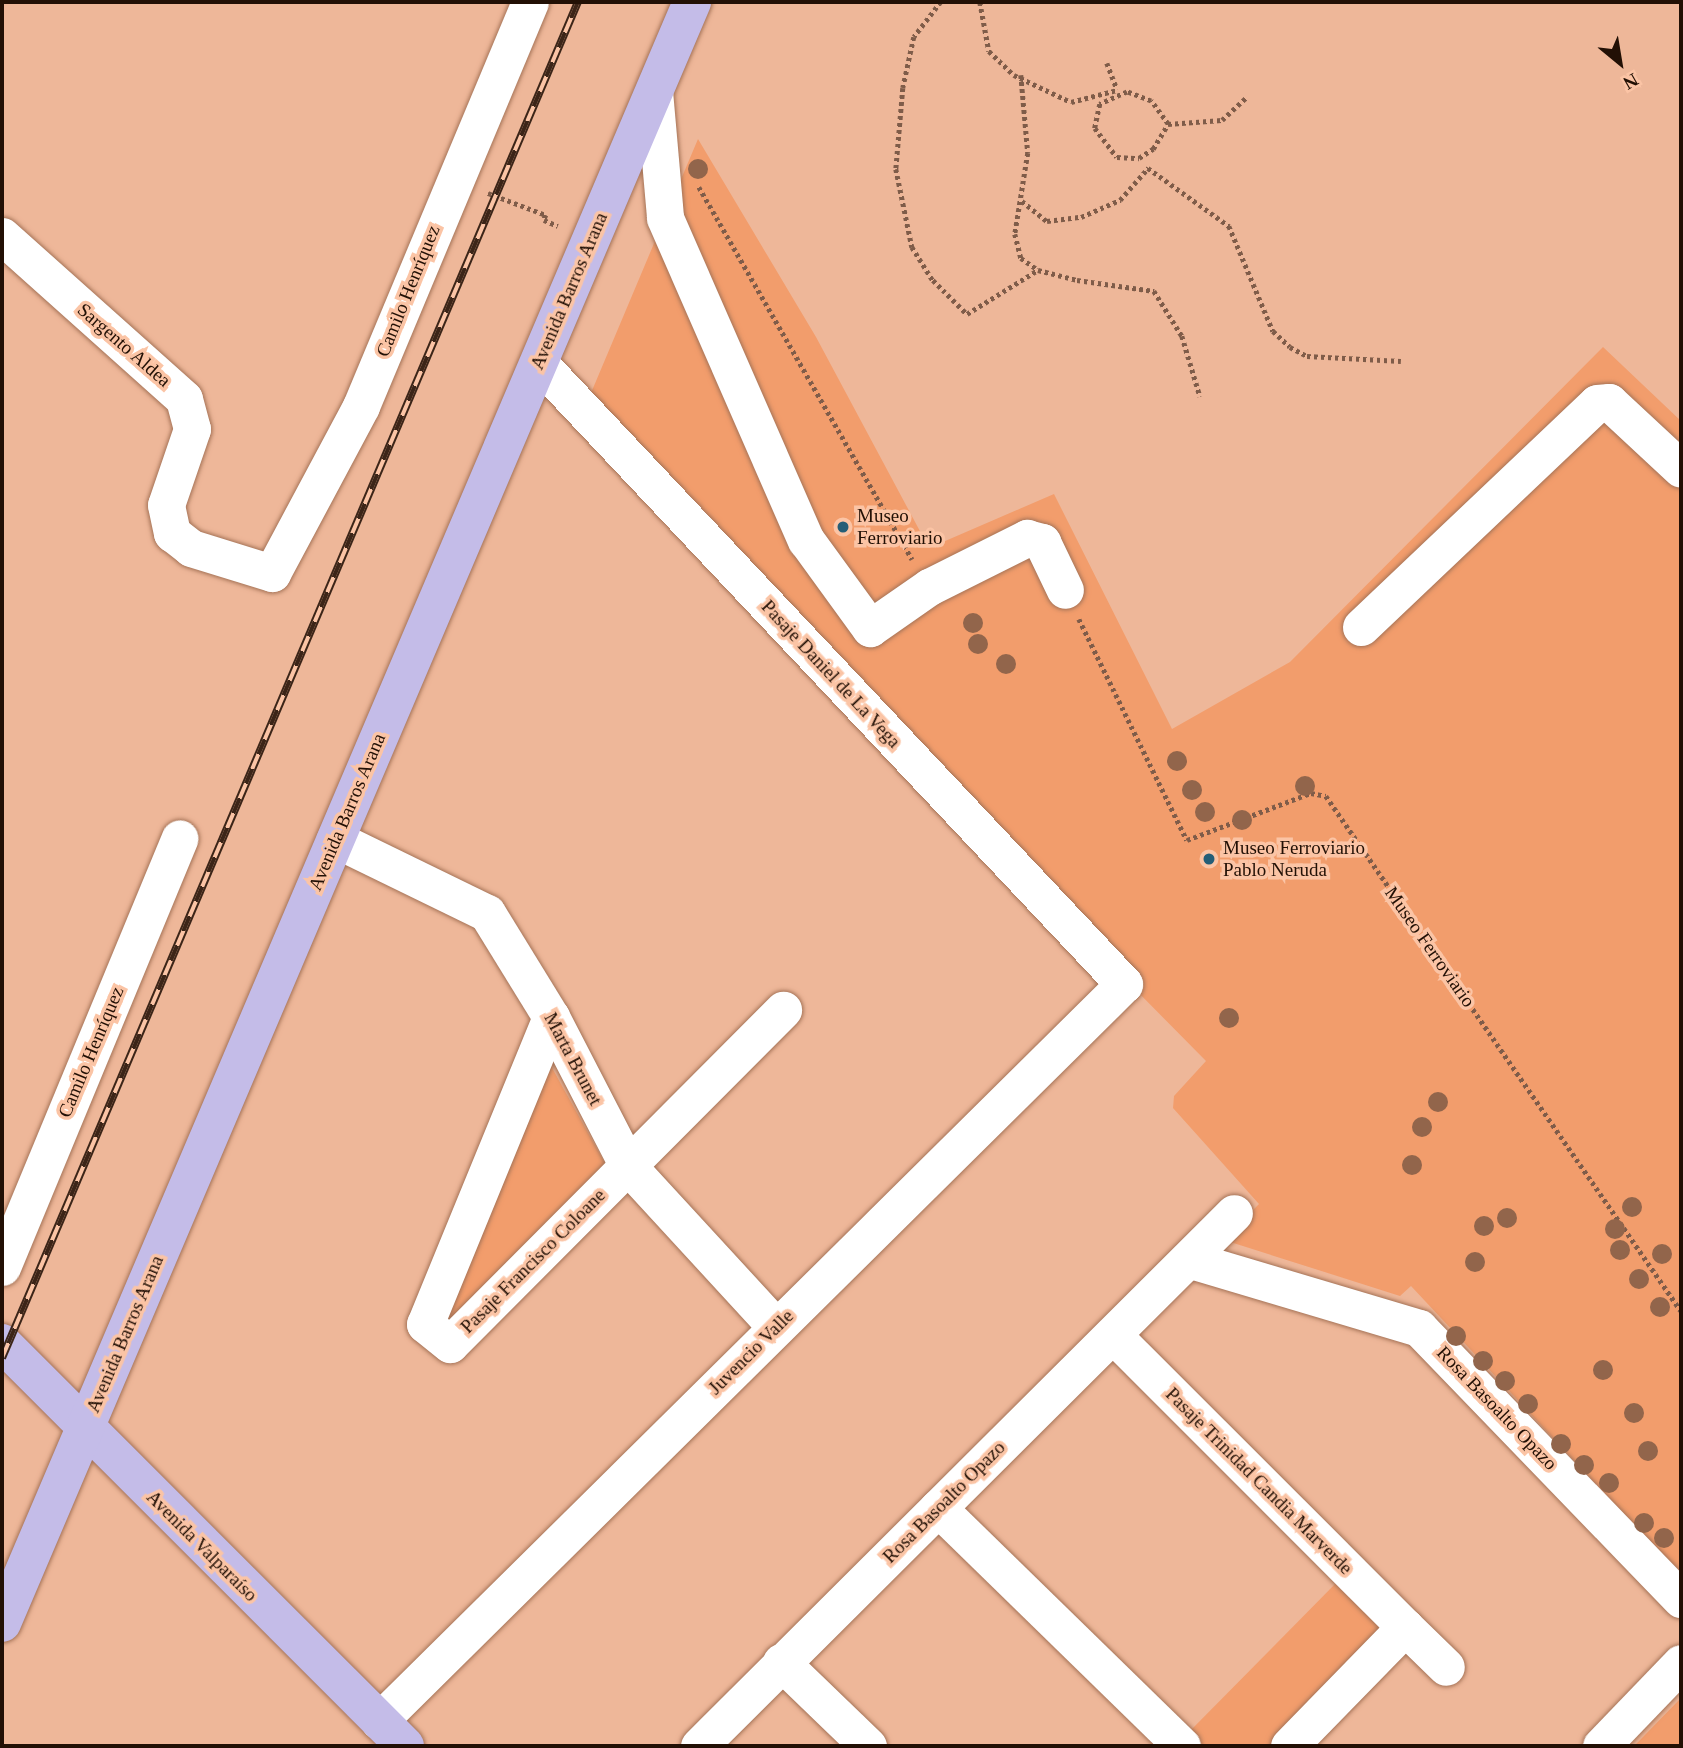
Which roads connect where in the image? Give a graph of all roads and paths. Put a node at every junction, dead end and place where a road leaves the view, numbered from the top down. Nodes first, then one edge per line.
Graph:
1 (530, 2) edge
2 (692, 2) edge
3 (941, 2) edge
4 (980, 2) edge
5 (1107, 63) dead end
6 (1021, 75) junction
7 (654, 91) junction
8 (1117, 92) junction
9 (1247, 97) dead end
10 (1168, 124) junction
11 (1142, 157) junction
12 (1148, 168) junction
13 (694, 175) dead end
14 (494, 195) dead end
15 (1022, 201) junction
16 (2, 236) edge
17 (591, 240) junction
18 (1038, 270) junction
19 (1401, 361) dead end
20 (539, 363) junction
21 (1200, 396) dead end
22 (1681, 469) edge
23 (272, 573) joint
24 (929, 587) junction
25 (1065, 590) joint
26 (1361, 627) dead end
27 (180, 838) dead end
28 (335, 839) junction
29 (1124, 984) joint
30 (783, 1010) dead end
31 (551, 1017) junction
32 (628, 1166) junction
33 (1234, 1213) dead end
34 (1191, 1260) junction
35 (2, 1267) edge
36 (1681, 1311) edge
37 (776, 1327) junction
38 (1113, 1335) junction
39 (2, 1343) edge
40 (84, 1429) junction
41 (938, 1508) junction
42 (1681, 1599) edge
43 (2, 1623) edge
44 (1405, 1627) junction
45 (781, 1662) junction
46 (1681, 1663) edge
47 (1446, 1667) dead end
48 (392, 1733) edge
49 (699, 1746) edge
50 (868, 1746) edge
51 (1182, 1746) edge
52 (1289, 1746) edge
53 (1601, 1746) edge

1 - 23 street, Camilo Henríquez
2 - 7 main road, Avenida Barros Arana
3 - 18 path
4 - 6 path
5 - 8 path
6 - 8 path
6 - 15 path
7 - 17 main road, Avenida Barros Arana
7 - 24 street
8 - 10 path
8 - 11 path
9 - 10 path
10 - 11 path
11 - 12 path
12 - 15 path
12 - 19 path
13 - 24 path
14 - 17 path
15 - 18 path
16 - 23 street, Sargento Aldea
17 - 20 main road, Avenida Barros Arana
18 - 21 path
20 - 28 main road, Avenida Barros Arana
20 - 29 street, Pasaje Daniel de La Vega
22 - 26 street
24 - 25 street
25 - 36 path, Museo Ferroviario
27 - 35 street, Camilo Henríquez
28 - 31 street, Marta Brunet
28 - 40 main road, Avenida Barros Arana
29 - 37 street, Juvencio Valle
30 - 32 street, Pasaje Francisco Coloane
31 - 32 street, Marta Brunet
31 - 32 street, Pasaje Francisco Coloane
32 - 37 street, Marta Brunet
33 - 34 street, Rosa Basoalto Opazo
34 - 38 street, Rosa Basoalto Opazo
34 - 42 street, Rosa Basoalto Opazo
37 - 48 street, Juvencio Valle
38 - 41 street, Rosa Basoalto Opazo
38 - 44 street, Pasaje Trinidad Candia Marverde
39 - 40 main road, Avenida Valparaíso
40 - 43 main road, Avenida Barros Arana
40 - 48 main road, Avenida Valparaíso
41 - 45 street, Rosa Basoalto Opazo
41 - 51 street
44 - 47 street, Pasaje Trinidad Candia Marverde
44 - 52 street
45 - 49 street, Rosa Basoalto Opazo
45 - 50 street
46 - 53 street

